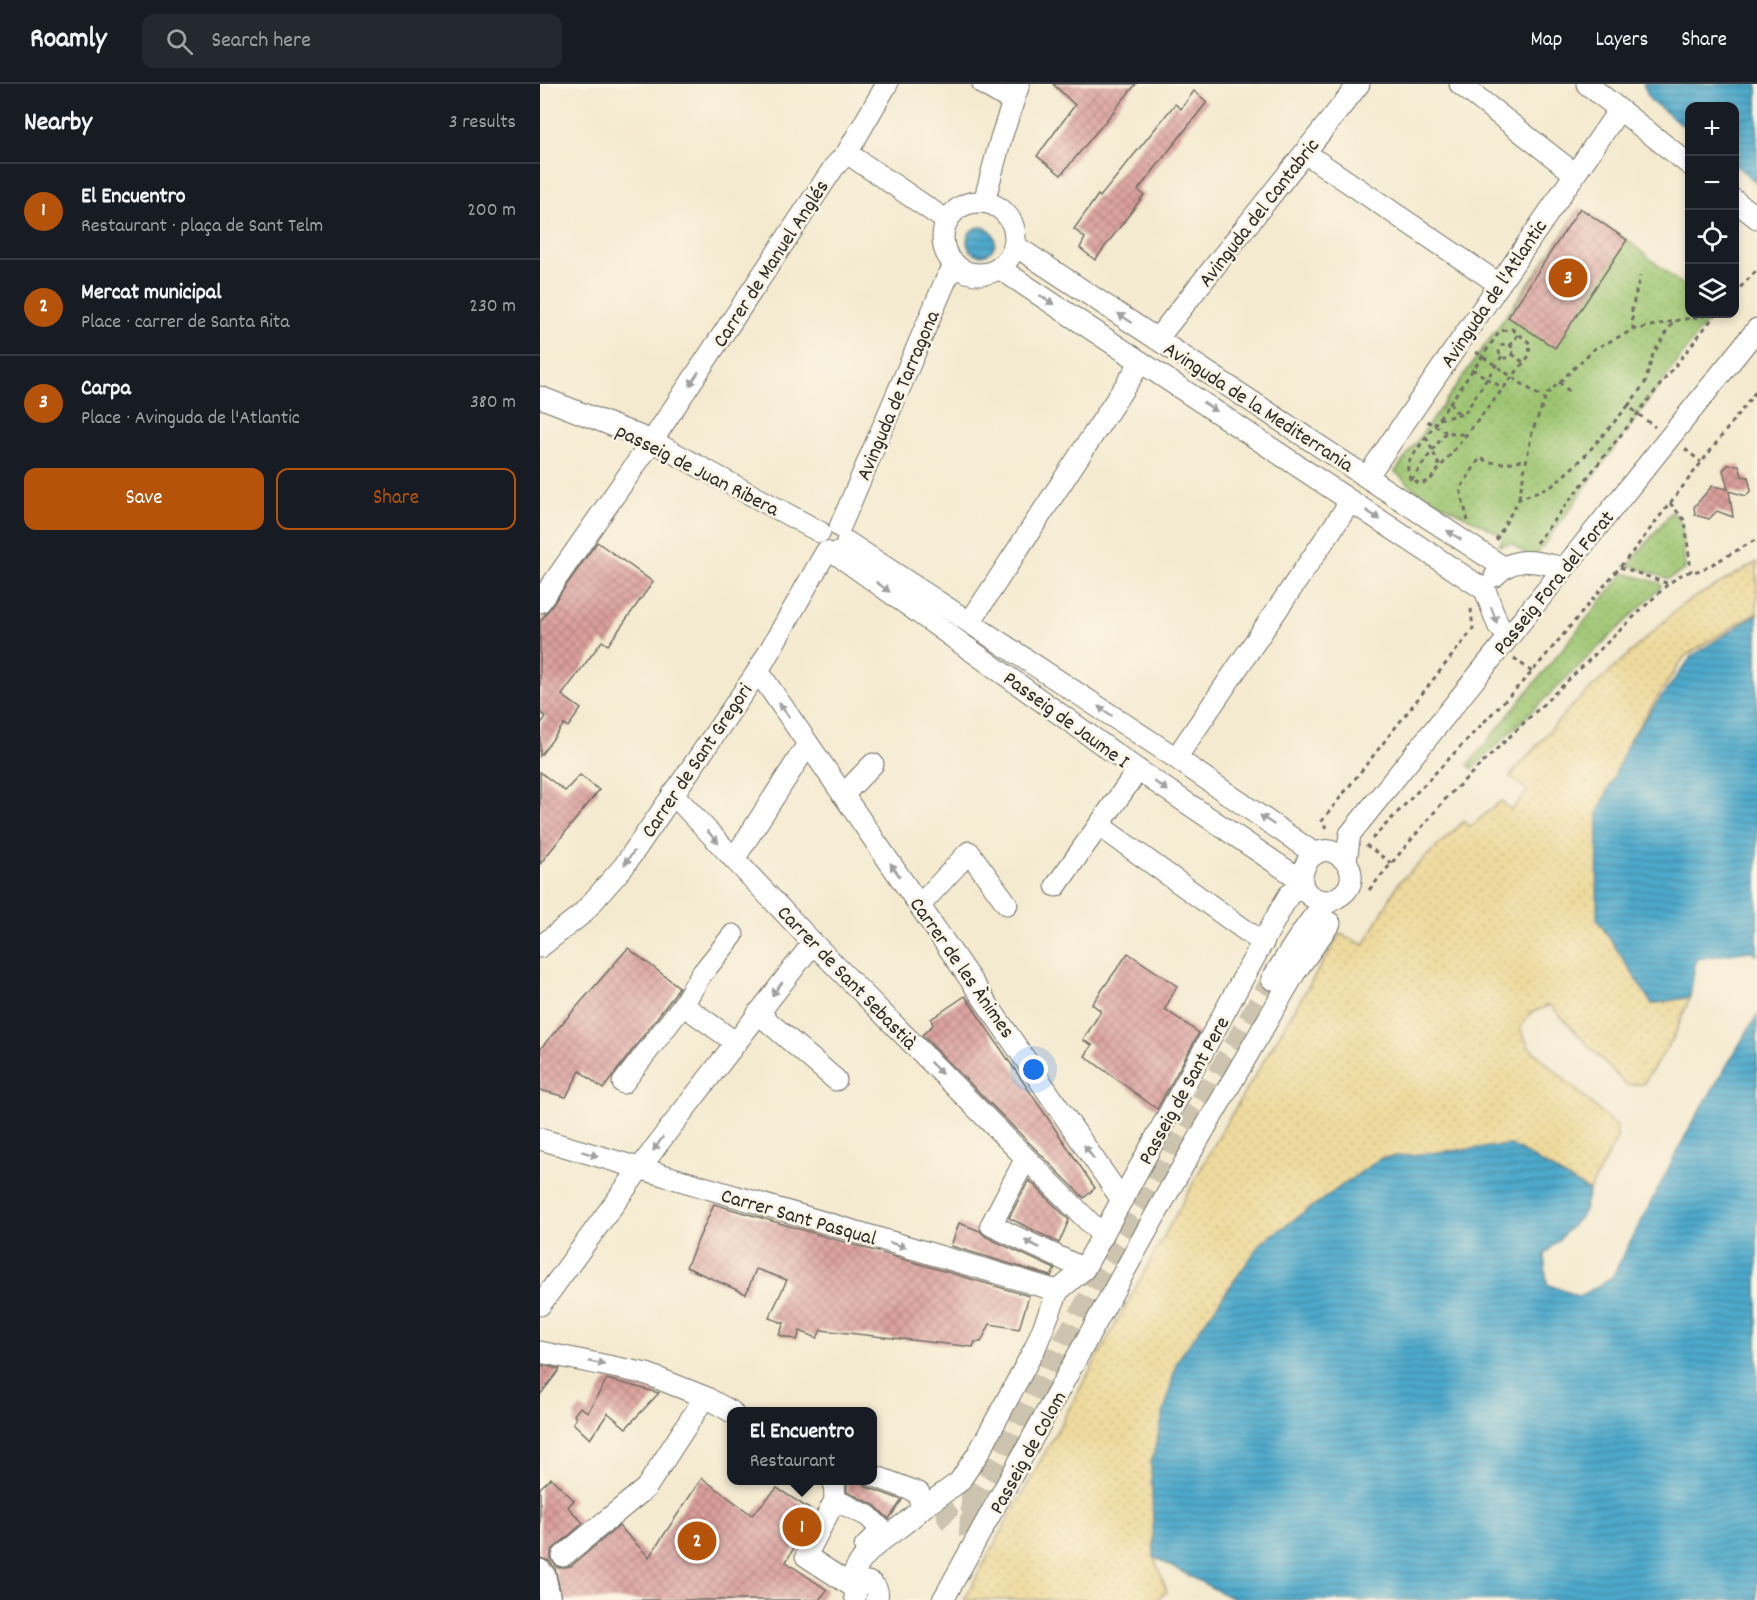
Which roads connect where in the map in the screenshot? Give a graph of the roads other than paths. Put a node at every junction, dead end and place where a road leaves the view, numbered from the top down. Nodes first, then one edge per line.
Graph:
1 (887, 84) edge
2 (983, 84) edge
3 (1359, 84) edge
4 (1460, 84) edge
5 (1587, 84) edge
6 (1015, 92) edge
7 (1619, 110) junction
8 (847, 153) junction
9 (1305, 153) junction
10 (1685, 162) edge
11 (1575, 174) junction
12 (984, 202) junction
13 (1739, 204) edge
14 (1757, 218) edge
15 (947, 221) junction
16 (1014, 245) junction
17 (955, 264) junction
18 (999, 268) junction
19 (1499, 284) junction
20 (1757, 329) edge
21 (1157, 339) junction
22 (1141, 362) junction
23 (540, 397) edge
24 (652, 441) junction
25 (1367, 477) junction
26 (1351, 501) junction
27 (834, 541) junction
28 (1503, 567) junction
29 (1564, 568) junction
30 (1485, 590) junction
31 (540, 602) edge
32 (970, 622) junction
33 (1509, 636) junction
34 (758, 671) junction
35 (808, 744) junction
36 (1176, 758) junction
37 (873, 764) dead end
38 (1138, 770) junction
39 (673, 794) junction
40 (843, 795) junction
41 (1100, 826) junction
42 (1349, 836) junction
43 (1319, 853) junction
44 (734, 859) junction
45 (1346, 861) junction
46 (1056, 886) dead end
47 (1300, 889) junction
48 (1330, 901) junction
49 (1007, 904) dead end
50 (920, 905) junction
51 (1330, 923) dead end
52 (733, 935) dead end
53 (813, 943) junction
54 (1263, 943) junction
55 (540, 947) edge
56 (684, 1005) junction
57 (758, 1012) junction
58 (735, 1042) junction
59 (836, 1080) dead end
60 (623, 1083) dead end
61 (540, 1139) edge
62 (1026, 1158) junction
63 (641, 1170) junction
64 (1122, 1200) junction
65 (1103, 1236) junction
66 (1084, 1269) junction
67 (1058, 1291) junction
68 (1109, 1302) joint
69 (540, 1305) edge
70 (540, 1352) edge
71 (705, 1397) junction
72 (727, 1409) edge
73 (877, 1477) edge
74 (834, 1490) edge
75 (920, 1501) junction
76 (548, 1567) edge
77 (852, 1588) edge
78 (550, 1600) edge
79 (876, 1600) edge
80 (943, 1600) edge

1 - 8 street, Carrer de Manuel Anglés
2 - 6 street
3 - 9 street, Avinguda del Cantabric
4 - 11 street
5 - 7 street
6 - 12 street
7 - 10 street
7 - 11 street, Avinguda de l'Atlantic
8 - 15 street
8 -> 24 street, Carrer de Manuel Anglés
9 - 19 street
9 - 21 street, Avinguda del Cantabric
11 - 19 street, Avinguda de l'Atlantic
12 - 15 street
12 - 16 street
13 - 14 street
15 - 17 street
16 - 18 street
21 -> 16 street, Avinguda de la Mediterrania
17 - 18 street
17 - 27 street, Avinguda de Tarragona
18 -> 22 street, Avinguda de la Mediterrania
19 - 25 street, Avinguda de l'Atlantic
20 - 29 street, Passeig Fora del Forat
21 - 25 street, Avinguda de la Mediterrania
22 -> 26 street, Avinguda de la Mediterrania
22 - 32 street
23 - 24 street, passeig de Juan Ribera
24 - 27 street, passeig de Juan Ribera
24 - 31 street, Carrer de Manuel Anglés
28 -> 25 street, Avinguda de la Mediterrania
26 -> 30 street, Avinguda de la Mediterrania
26 - 36 street
27 - 32 street, Passeig de Jaume I
27 - 34 street, Carrer de Sant Gregori
27 -> 38 street, Passeig de Jaume I
28 - 29 street
28 - 30 street
29 - 33 street, Passeig Fora del Forat
30 -> 33 street
36 -> 32 street, Passeig de Jaume I
33 - 42 street, Passeig Fora del Forat
35 -> 34 street, Carrer de les Ànimes
34 - 39 street, Carrer de Sant Gregori
35 - 40 street, Carrer de les Ànimes
35 - 44 street
43 -> 36 street, Passeig de Jaume I
37 - 40 street
38 - 41 street
38 -> 47 street, Passeig de Jaume I
39 -> 44 street, Carrer de Sant Sebastià
39 -> 55 street, Carrer de Sant Gregori
50 -> 40 street, Carrer de les Ànimes
41 - 46 street
41 - 54 street
42 - 43 street, Passeig Fora del Forat
42 - 45 street
43 - 45 street
43 - 47 street
44 - 53 street, Carrer de Sant Sebastià
45 - 48 street
47 - 48 street
47 - 48 street
47 - 54 street, Passeig de Sant Pere
49 - 50 street, Carrer de les Ànimes
64 -> 50 street, Carrer de les Ànimes
51 - 68 street, Passeig de Sant Pere
52 - 56 street
53 -> 57 street
53 -> 62 street, Carrer de Sant Sebastià
54 - 64 street, Passeig de Sant Pere
56 - 58 street
56 - 60 street
57 - 58 street
57 - 59 street
58 -> 63 street
61 -> 63 street, Carrer Sant Pasqual
62 - 65 street, Carrer de Sant Sebastià
66 -> 62 street
63 -> 67 street, Carrer Sant Pasqual
63 - 69 street
64 - 65 street, Passeig de Sant Pere
65 - 66 street, Passeig de Sant Pere
66 - 67 street, Passeig de Sant Pere
67 - 75 street, Passeig de Colom
68 - 80 street, Passeig de Colom
70 -> 71 street
71 - 72 street
71 - 76 street
73 - 75 street
74 - 77 street
74 - 77 street
75 - 77 street, Passeig de Colom
76 - 78 street
77 - 79 street

